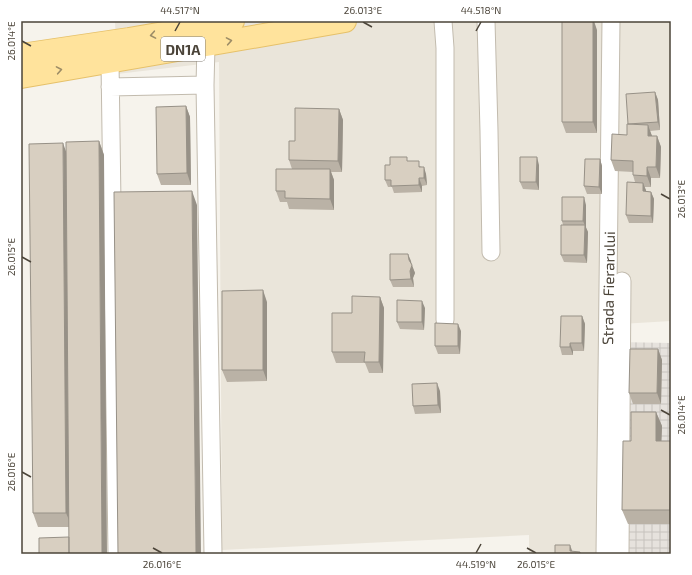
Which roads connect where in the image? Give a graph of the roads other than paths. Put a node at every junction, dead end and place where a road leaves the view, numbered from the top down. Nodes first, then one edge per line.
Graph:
1 (233, 21) edge
2 (345, 21) edge
3 (442, 21) edge
4 (486, 21) edge
5 (612, 21) edge
6 (206, 45) junction
7 (21, 55) edge
8 (110, 62) junction
9 (21, 77) edge
10 (206, 85) junction
11 (110, 87) junction
12 (491, 252) dead end
13 (622, 282) dead end
14 (445, 320) dead end
15 (117, 554) edge
16 (213, 554) edge
17 (605, 554) edge
18 (620, 554) edge

1 -> 7 main road, DN1A
6 -> 2 main road, DN1A
3 - 14 street
4 - 12 street
5 - 17 street, Strada Fierarului
6 - 8 main road, DN1A
6 - 10 street
9 -> 8 main road, DN1A
8 - 11 street
10 - 11 street
10 - 16 street
11 - 15 street
13 - 18 street

